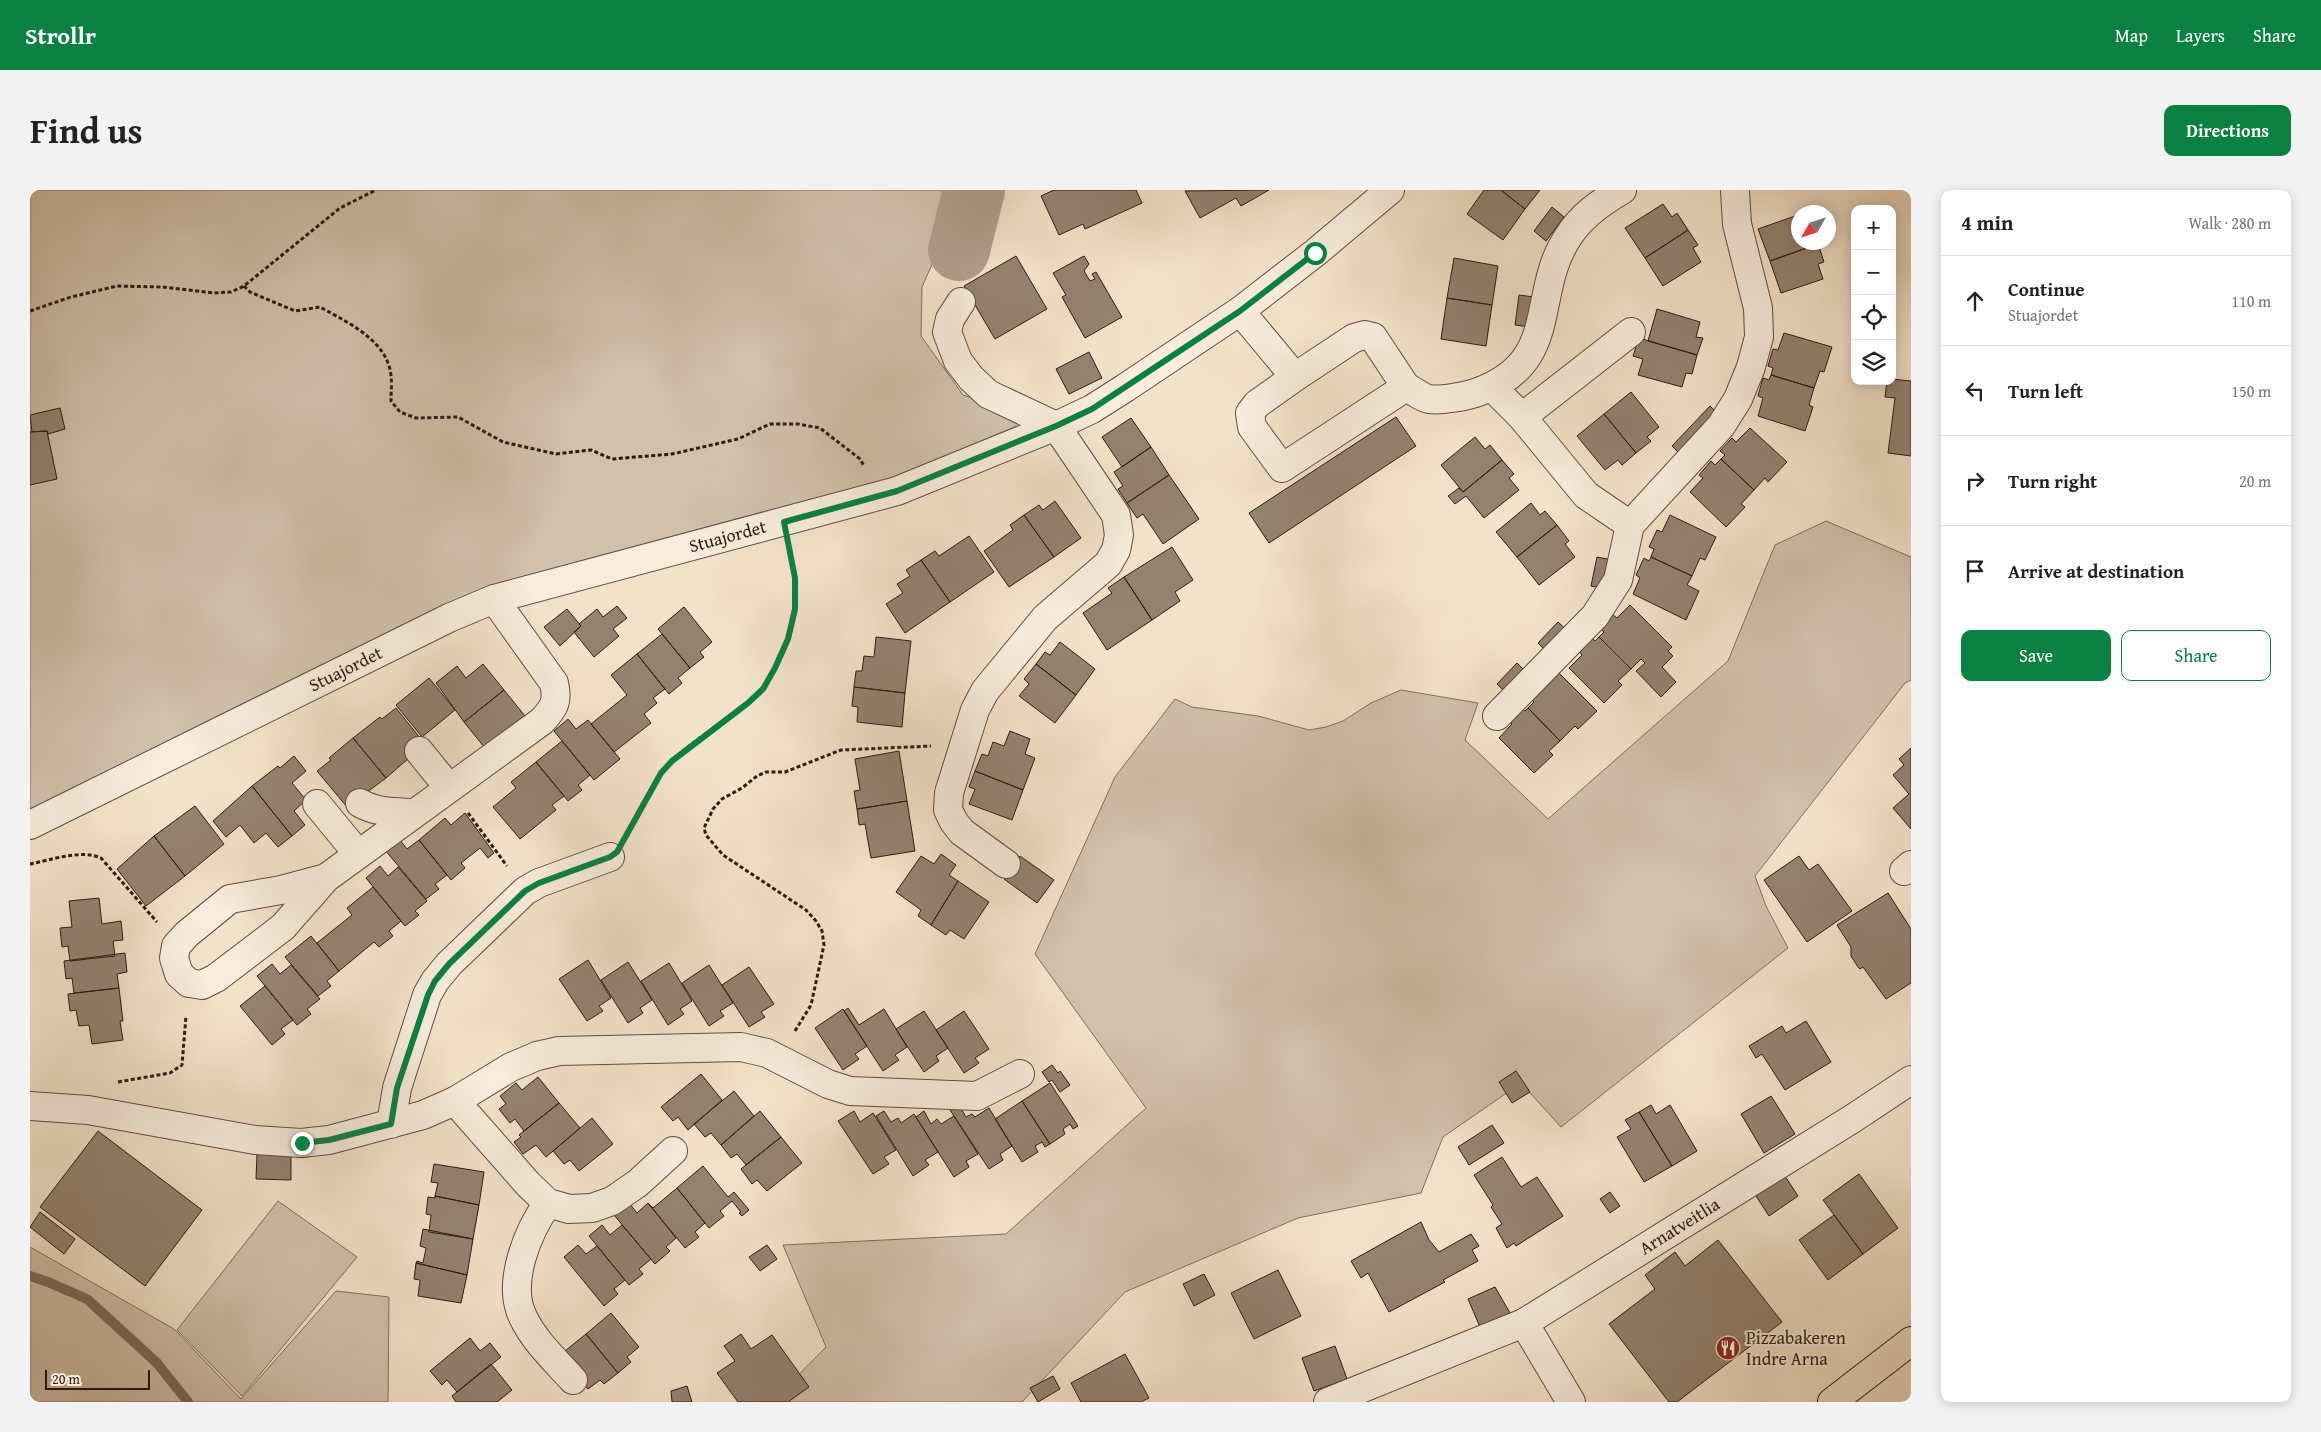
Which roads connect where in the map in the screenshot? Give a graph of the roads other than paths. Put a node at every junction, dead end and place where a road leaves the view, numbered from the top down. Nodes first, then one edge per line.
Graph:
1 (1390, 190) edge
2 (1622, 190) edge
3 (1734, 190) edge
4 (961, 302) dead end
5 (1240, 311) junction
6 (1630, 332) dead end
7 (1295, 377) junction
8 (1406, 387) junction
9 (1492, 387) junction
10 (1522, 417) junction
11 (1056, 426) junction
12 (1630, 525) junction
13 (494, 599) junction
14 (1497, 716) dead end
15 (419, 751) dead end
16 (449, 788) junction
17 (360, 803) dead end
18 (317, 804) dead end
19 (414, 813) junction
20 (30, 825) edge
21 (358, 854) junction
22 (610, 857) road end
23 (1006, 864) dead end
24 (326, 878) junction
25 (1020, 1074) dead end
26 (1911, 1080) edge
27 (456, 1102) junction
28 (30, 1106) edge
29 (391, 1124) junction
30 (673, 1151) dead end
31 (548, 1203) junction
32 (1524, 1323) junction
33 (1911, 1341) edge
34 (573, 1380) dead end
35 (1328, 1402) edge
36 (1571, 1402) edge
37 (1832, 1402) edge

1 - 5 street, Stuajordet
2 - 9 street
3 - 12 street
4 - 11 street
5 - 7 street
5 - 11 street, Stuajordet
6 - 10 street
7 - 8 street
7 - 8 street
8 - 9 street
9 - 10 street
10 - 12 street
11 - 13 street, Stuajordet
11 - 23 street
12 - 14 street
13 - 16 street
13 - 20 street, Stuajordet
15 - 16 street
16 - 19 street
17 - 19 street
18 - 21 street
19 - 21 street
21 - 24 street
22 - 29 street
24 - 24 street
25 - 27 street
26 - 32 street, Arnatveitlia
27 - 29 street
27 - 31 street
28 - 29 street
30 - 31 street
31 - 34 street
32 - 35 street, Arnatveitlia
32 - 36 street
33 - 37 main road

